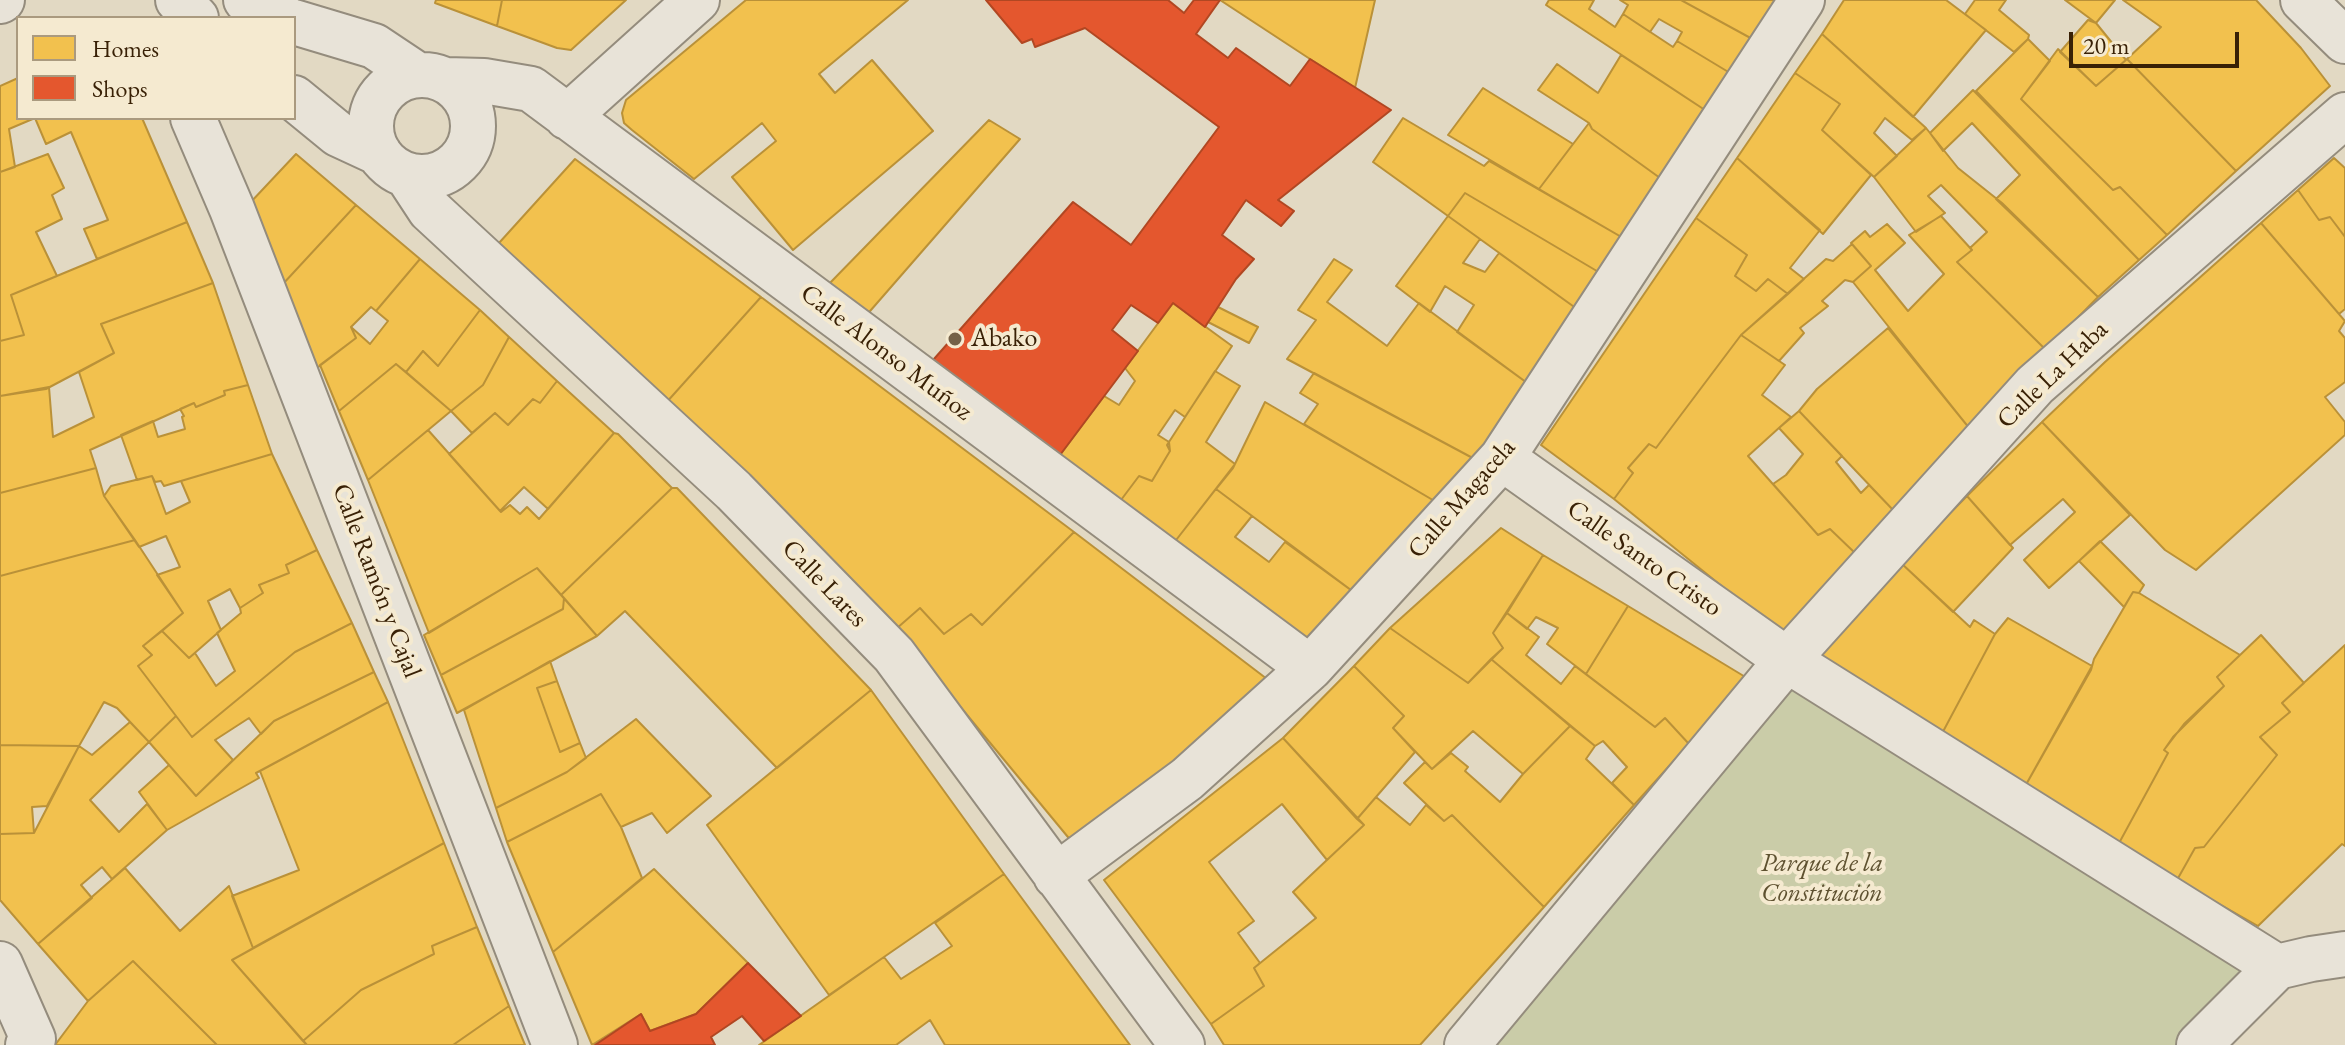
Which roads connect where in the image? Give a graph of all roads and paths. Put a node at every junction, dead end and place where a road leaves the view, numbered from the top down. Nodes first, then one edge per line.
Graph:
1 (178, 0) edge
2 (246, 0) edge
3 (697, 0) edge
4 (1802, 0) edge
5 (2303, 0) edge
6 (194, 16) edge
7 (281, 16) edge
8 (296, 23) edge
9 (2345, 41) edge
10 (431, 77) junction
11 (296, 100) edge
12 (2345, 116) edge
13 (567, 117) junction
14 (194, 120) edge
15 (393, 164) junction
16 (1502, 458) junction
17 (1787, 660) junction
18 (1310, 668) junction
19 (1056, 876) junction
20 (2345, 954) edge
21 (0, 964) edge
22 (2277, 967) junction
23 (28, 1045) edge
24 (555, 1045) edge
25 (1182, 1045) edge
26 (1467, 1045) edge
27 (2199, 1045) edge

1 - 6 street
2 - 7 street
3 - 13 street
4 - 16 street, Calle Magacela
5 - 9 street
8 - 10 street
10 - 13 street, Calle Alonso Muñoz
10 - 15 street
10 - 15 street
11 - 15 street
12 - 17 street, Calle La Haba
13 - 18 street, Calle Alonso Muñoz
14 - 24 street, Calle Ramón y Cajal
15 - 19 street, Calle Lares
16 - 17 street, Calle Santo Cristo
16 - 18 street, Calle Magacela
17 - 22 street
17 - 26 street
18 - 19 street, Calle Magacela
19 - 25 street, Calle Lares
20 - 22 street
21 - 23 street
22 - 27 street

